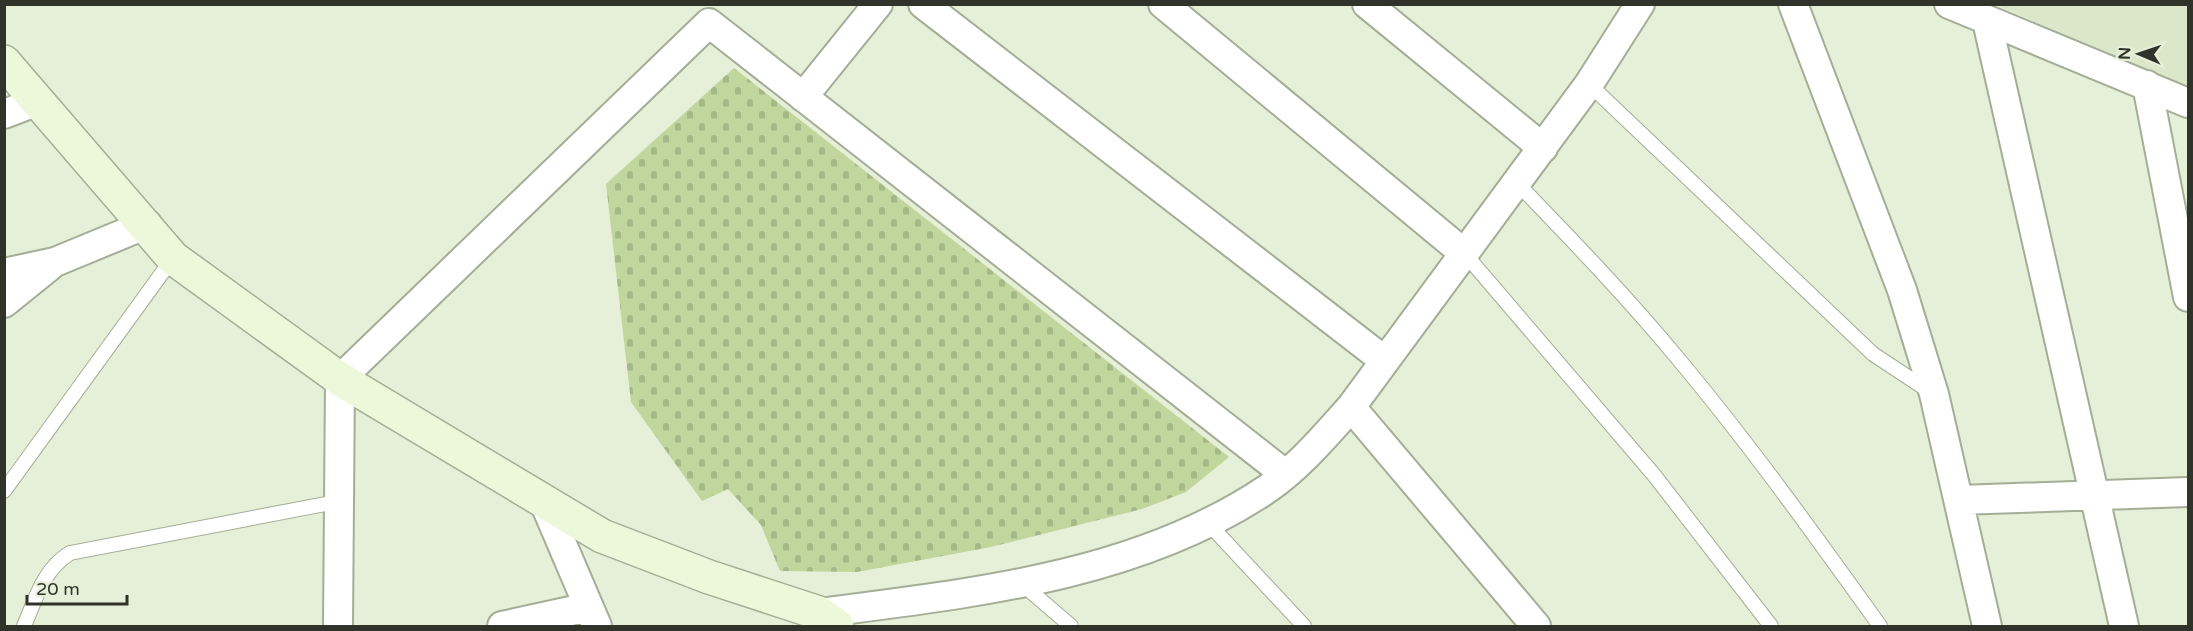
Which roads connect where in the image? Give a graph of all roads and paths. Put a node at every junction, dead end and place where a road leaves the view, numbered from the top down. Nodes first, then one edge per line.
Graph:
1 (878, 4) edge
2 (923, 4) edge
3 (1163, 4) edge
4 (1367, 4) edge
5 (1640, 4) edge
6 (1793, 4) edge
7 (1948, 4) edge
8 (715, 14) edge
9 (1987, 21) junction
10 (4, 62) edge
11 (1589, 84) junction
12 (2147, 85) junction
13 (803, 97) junction
14 (38, 101) junction
15 (2188, 103) edge
16 (4, 114) edge
17 (1543, 148) junction
18 (1517, 183) junction
19 (147, 224) junction
20 (1466, 254) junction
21 (173, 258) junction
22 (55, 262) junction
23 (4, 273) edge
24 (2188, 297) edge
25 (4, 303) edge
26 (1385, 361) junction
27 (340, 379) junction
28 (1934, 394) junction
29 (1351, 407) junction
30 (1285, 474) junction
31 (4, 491) edge
32 (2188, 492) edge
33 (2095, 496) junction
34 (1959, 500) junction
35 (341, 501) junction
36 (544, 502) junction
37 (1208, 524) junction
38 (1021, 583) junction
39 (593, 617) edge
40 (828, 620) edge
41 (24, 627) edge
42 (338, 627) edge
43 (502, 627) edge
44 (1071, 627) edge
45 (1304, 627) edge
46 (1536, 627) edge
47 (1771, 627) edge
48 (1880, 627) edge
49 (1987, 627) edge
50 (2124, 627) edge

1 - 13 street
2 - 26 street
3 - 20 street
4 - 17 street
5 - 11 street
6 - 28 street
7 - 9 street
8 - 13 street
8 - 27 street
9 - 12 street
9 - 33 street
10 - 14 street
11 - 17 street
11 - 28 lane
12 - 15 street
12 - 24 street
13 - 30 street
14 - 16 street
14 - 19 street
17 - 18 street
18 - 20 street
18 - 48 lane
19 - 21 street
19 - 22 street
20 - 26 street
20 - 47 lane
21 - 27 street
21 - 31 lane
22 - 23 street
22 - 25 street
26 - 29 street
27 - 35 street
27 - 36 street
28 - 34 street
29 - 30 street
29 - 46 street
30 - 37 street
32 - 33 street
33 - 34 street
33 - 50 street
34 - 49 street
35 - 41 lane
35 - 42 street
36 - 39 street
36 - 40 street
37 - 38 street
37 - 45 lane
38 - 40 street
38 - 44 lane
39 - 43 street

